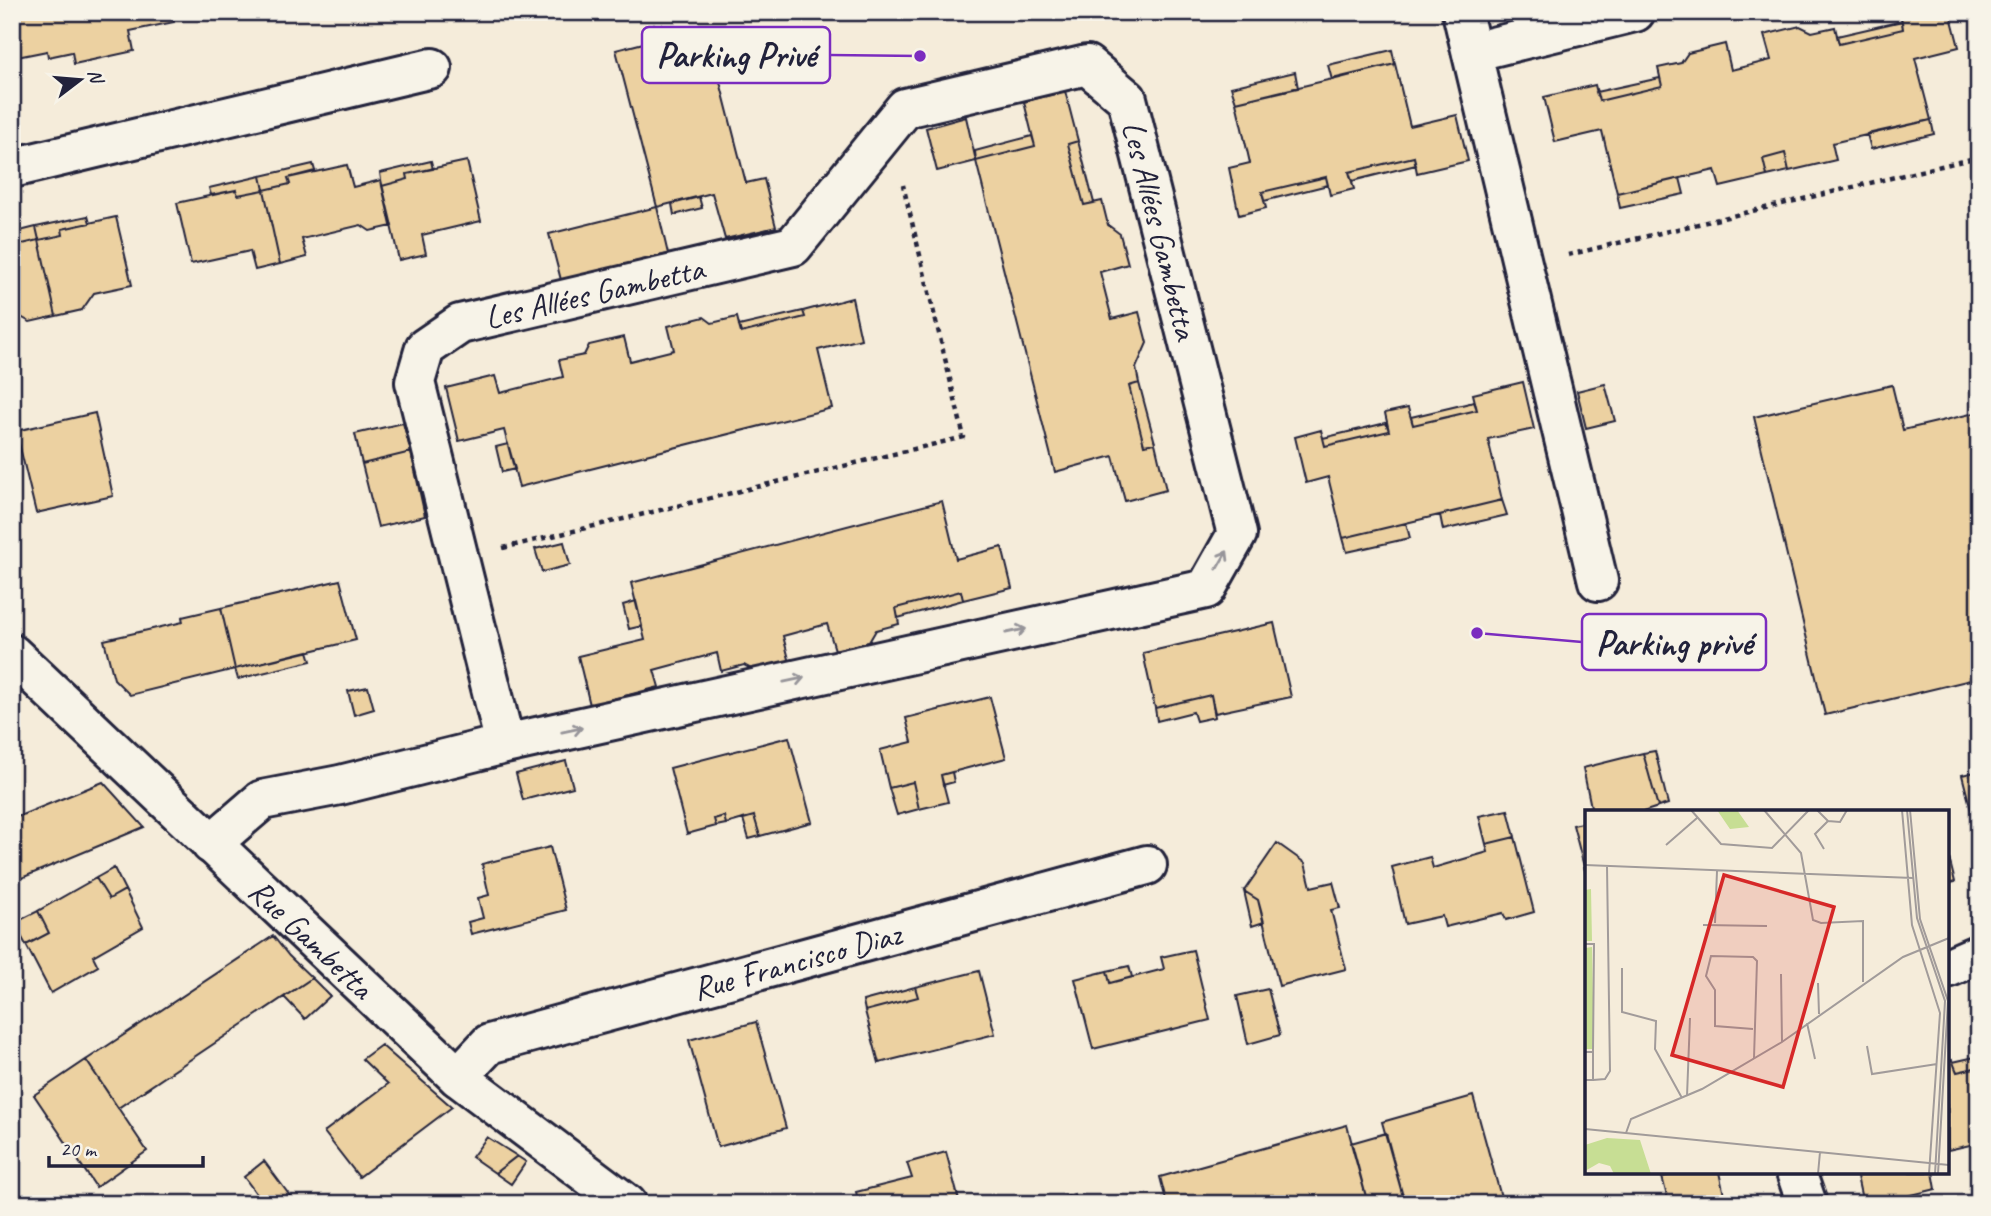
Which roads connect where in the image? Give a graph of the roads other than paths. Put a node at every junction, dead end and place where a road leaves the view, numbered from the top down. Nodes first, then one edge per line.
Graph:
1 (1462, 12) edge
2 (1635, 12) edge
3 (1472, 52) junction
4 (432, 68) dead end
5 (12, 168) edge
6 (1598, 581) dead end
7 (12, 654) edge
8 (505, 744) junction
9 (211, 844) junction
10 (1147, 865) dead end
11 (1979, 954) edge
12 (1949, 967) edge
13 (458, 1077) junction
14 (1797, 1174) edge
15 (627, 1204) edge
16 (1807, 1204) edge

1 - 3 street
2 - 3 street
3 - 6 street
4 - 5 street
7 - 9 street, Rue Gambetta
8 -> 8 street, Les Allées Gambetta
8 - 9 street, Les Allées Gambetta
9 - 13 street, Rue Gambetta
10 - 13 street, Rue Francisco Diaz
11 - 12 street
13 - 15 street, Rue Gambetta
14 - 16 street

